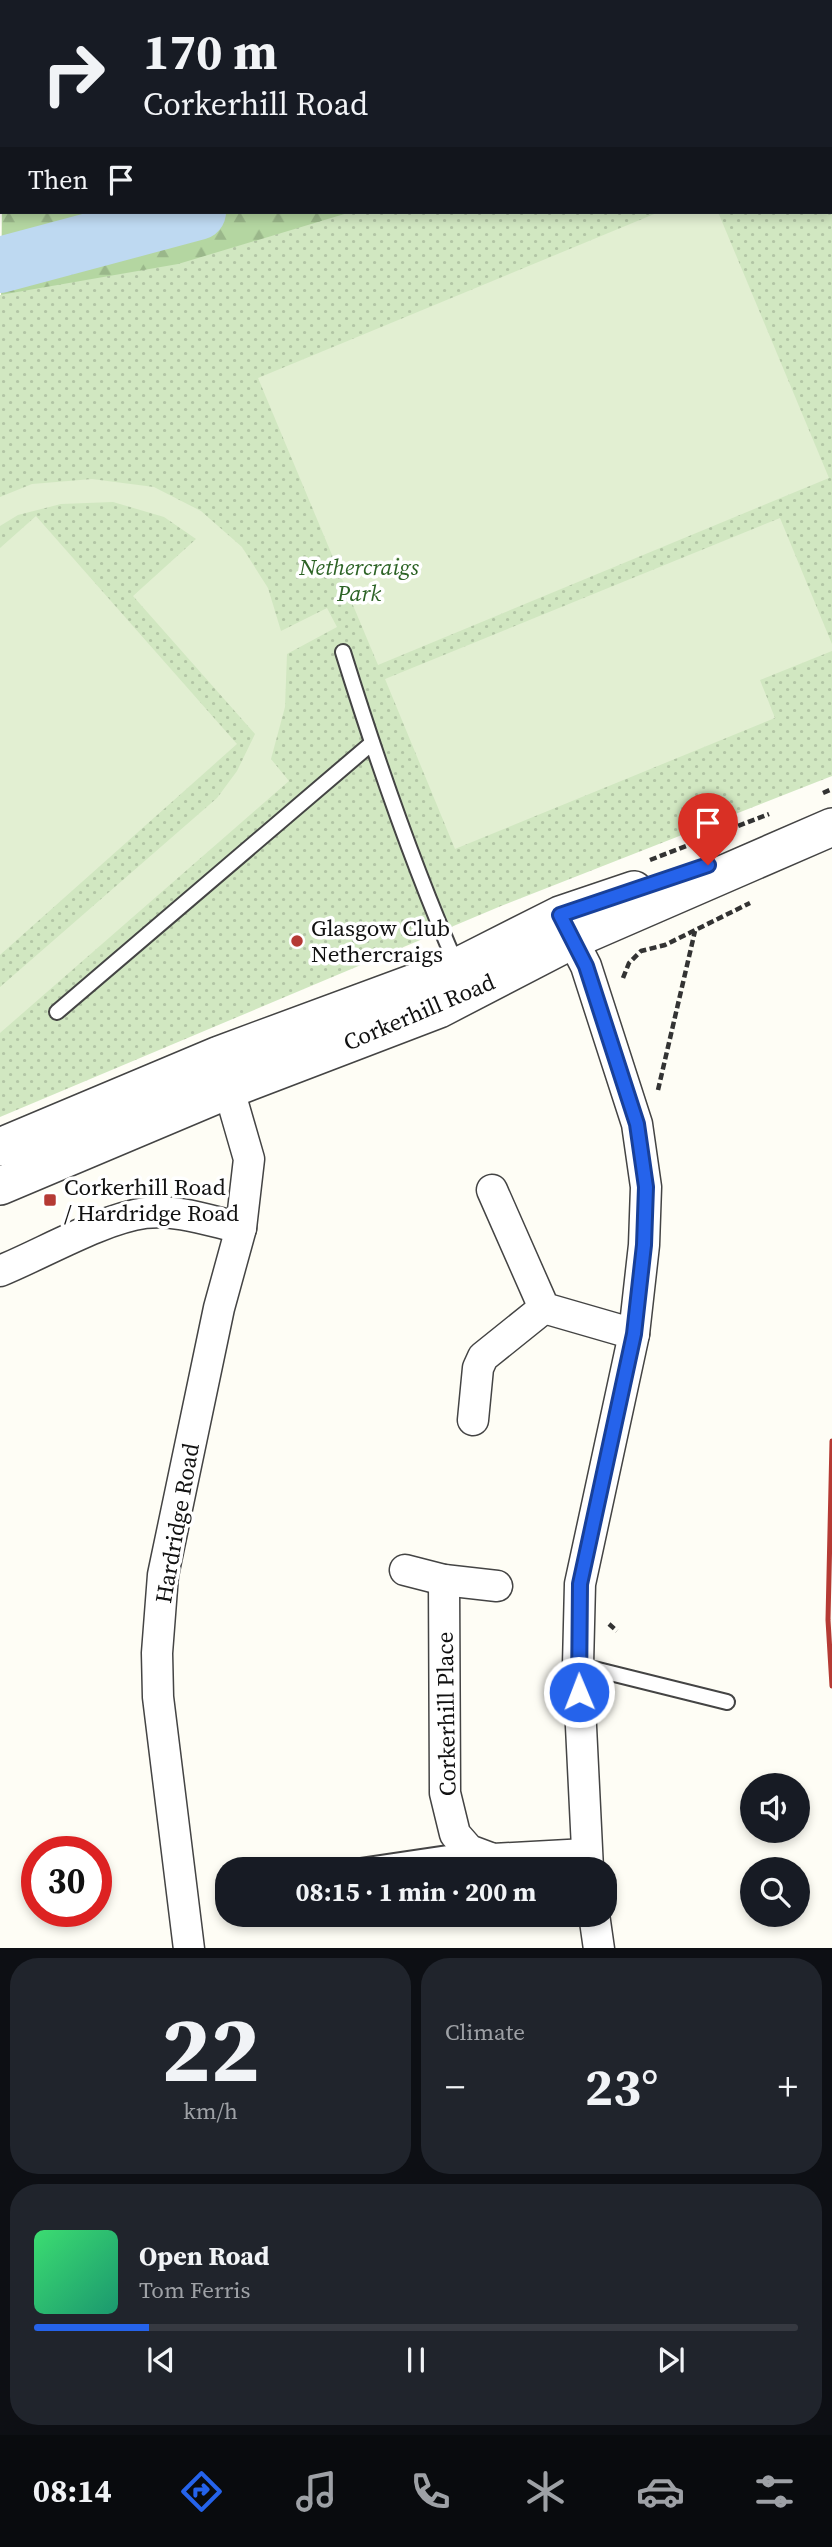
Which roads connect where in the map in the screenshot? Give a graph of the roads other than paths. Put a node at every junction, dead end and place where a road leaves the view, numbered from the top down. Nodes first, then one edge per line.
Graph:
1 (343, 652) dead end
2 (372, 743) junction
3 (832, 825) edge
4 (566, 928) junction
5 (457, 967) junction
6 (57, 1012) dead end
7 (224, 1072) junction
8 (0, 1147) edge
9 (0, 1186) edge
10 (492, 1191) dead end
11 (241, 1228) junction
12 (0, 1271) edge
13 (544, 1308) junction
14 (634, 1334) junction
15 (473, 1420) dead end
16 (405, 1570) dead end
17 (444, 1580) junction
18 (497, 1586) dead end
19 (578, 1665) junction
20 (727, 1702) dead end
21 (469, 1850) junction
22 (422, 1857) edge
23 (487, 1857) edge
24 (587, 1857) edge
25 (596, 1927) edge
26 (189, 1948) edge
27 (599, 1948) edge

1 - 2 lane
2 - 5 lane
2 - 6 lane
3 - 4 street, Corkerhill Road
4 - 5 street, Corkerhill Road
4 - 7 street, Corkerhill Road
4 - 14 street
5 - 7 street, Corkerhill Road
7 - 8 street, Corkerhill Road
7 - 9 street, Corkerhill Road
7 - 11 street, Hardridge Road
10 - 13 street
11 - 12 street
11 - 26 street, Hardridge Road
13 - 14 street
13 - 15 street
14 - 19 street
16 - 17 street
17 - 18 street
17 - 21 street, Corkerhill Place
19 - 20 lane
19 - 24 street
21 - 22 lane
21 - 23 street
25 - 27 street

